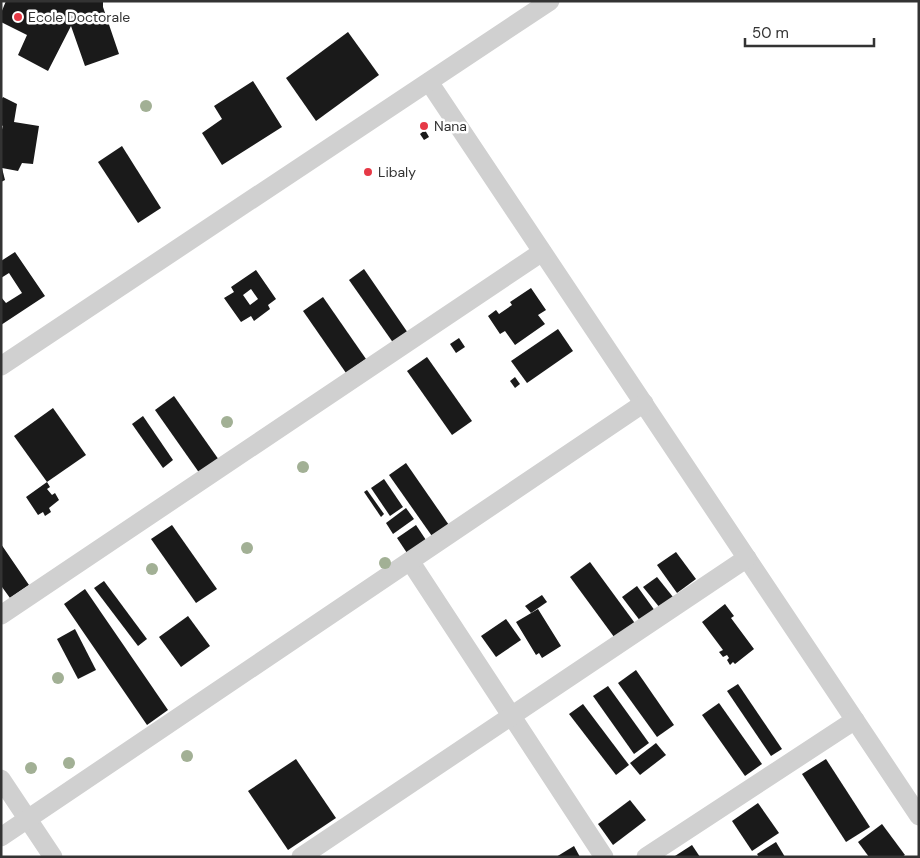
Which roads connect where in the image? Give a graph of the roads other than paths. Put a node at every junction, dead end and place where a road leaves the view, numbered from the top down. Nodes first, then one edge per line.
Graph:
1 (550, 1) edge
2 (429, 82) junction
3 (542, 252) junction
4 (1, 366) edge
5 (644, 403) junction
6 (747, 558) junction
7 (410, 561) junction
8 (1, 615) edge
9 (512, 715) junction
10 (855, 720) junction
11 (1, 779) edge
12 (919, 816) edge
13 (28, 819) junction
14 (1, 837) edge
15 (53, 857) edge
16 (300, 857) edge
17 (604, 857) edge
18 (646, 857) edge

1 - 2 street
2 - 3 street
2 - 4 street
3 - 5 street
3 - 8 street
5 - 6 street
5 - 7 street
6 - 9 street
6 - 10 street
7 - 9 street
7 - 13 street
9 - 16 street
9 - 17 street
10 - 12 street
10 - 18 street
11 - 13 street
13 - 14 street
13 - 15 street

